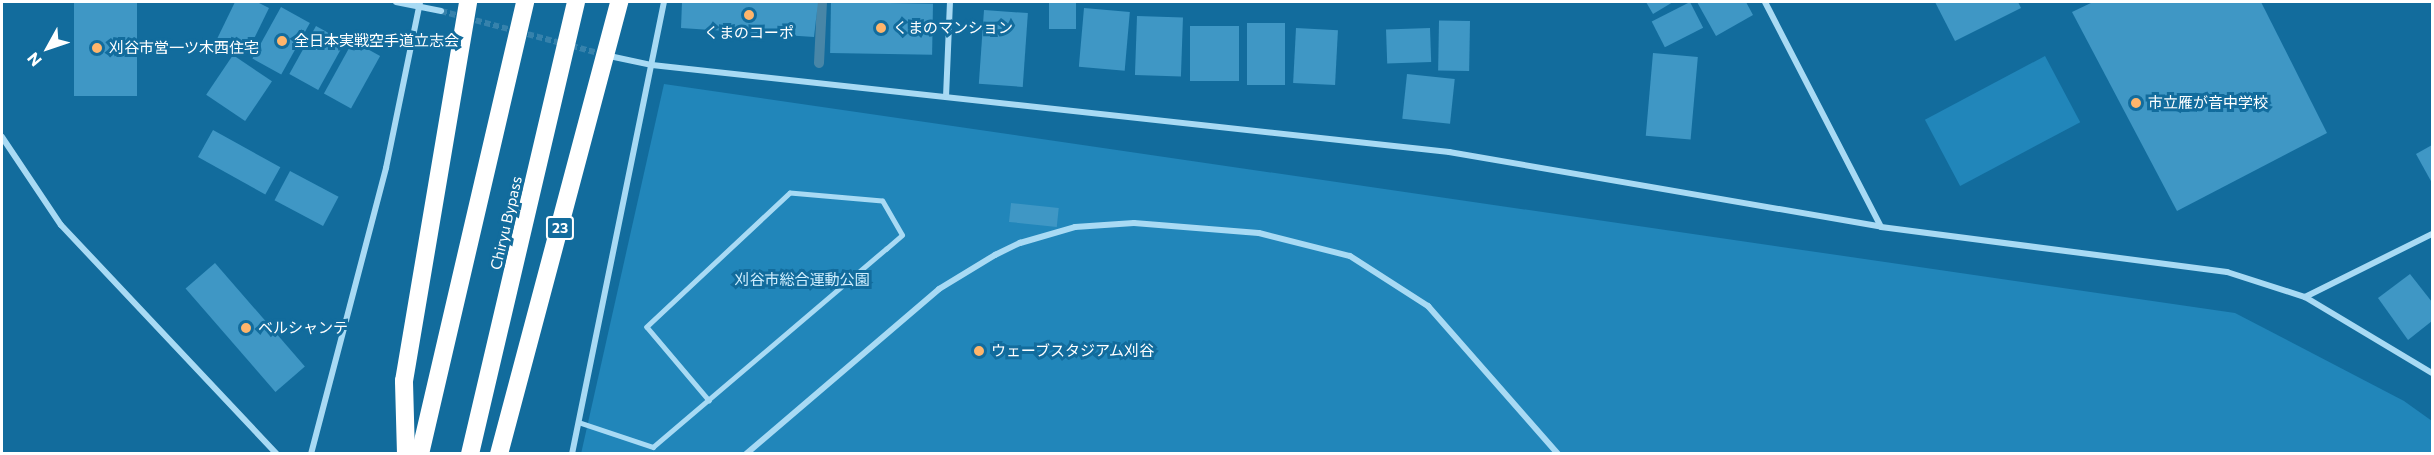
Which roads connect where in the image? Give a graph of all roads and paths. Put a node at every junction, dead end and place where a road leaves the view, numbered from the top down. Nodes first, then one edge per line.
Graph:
1 (396, 2) edge
2 (468, 2) edge
3 (525, 2) edge
4 (576, 2) edge
5 (619, 2) edge
6 (664, 2) edge
7 (950, 2) edge
8 (1765, 2) edge
9 (420, 4) edge
10 (441, 10) tunnel mouth
11 (614, 57) dead end
12 (652, 65) junction
13 (946, 97) junction
14 (2, 137) edge
15 (1881, 227) junction
16 (2433, 234) edge
17 (2305, 297) junction
18 (2433, 373) edge
19 (709, 400) junction
20 (581, 423) junction
21 (277, 453) edge
22 (311, 453) edge
23 (405, 453) edge
24 (420, 453) edge
25 (470, 453) edge
26 (499, 453) edge
27 (572, 453) edge
28 (746, 453) edge
29 (1558, 453) edge

1 - 9 street
2 - 23 highway
3 - 24 highway, Chiryu Bypass
4 - 25 highway, Chiryu Bypass / 23
5 - 26 highway, 23
6 - 12 street
7 - 13 street
8 - 15 street
9 - 10 street
9 - 22 street
11 - 12 street
12 - 13 street
12 - 20 street
13 - 15 street
14 - 21 street
15 - 17 street
16 - 17 street
17 - 18 street
19 - 19 lane
19 - 20 lane
20 - 27 street
28 - 29 street

